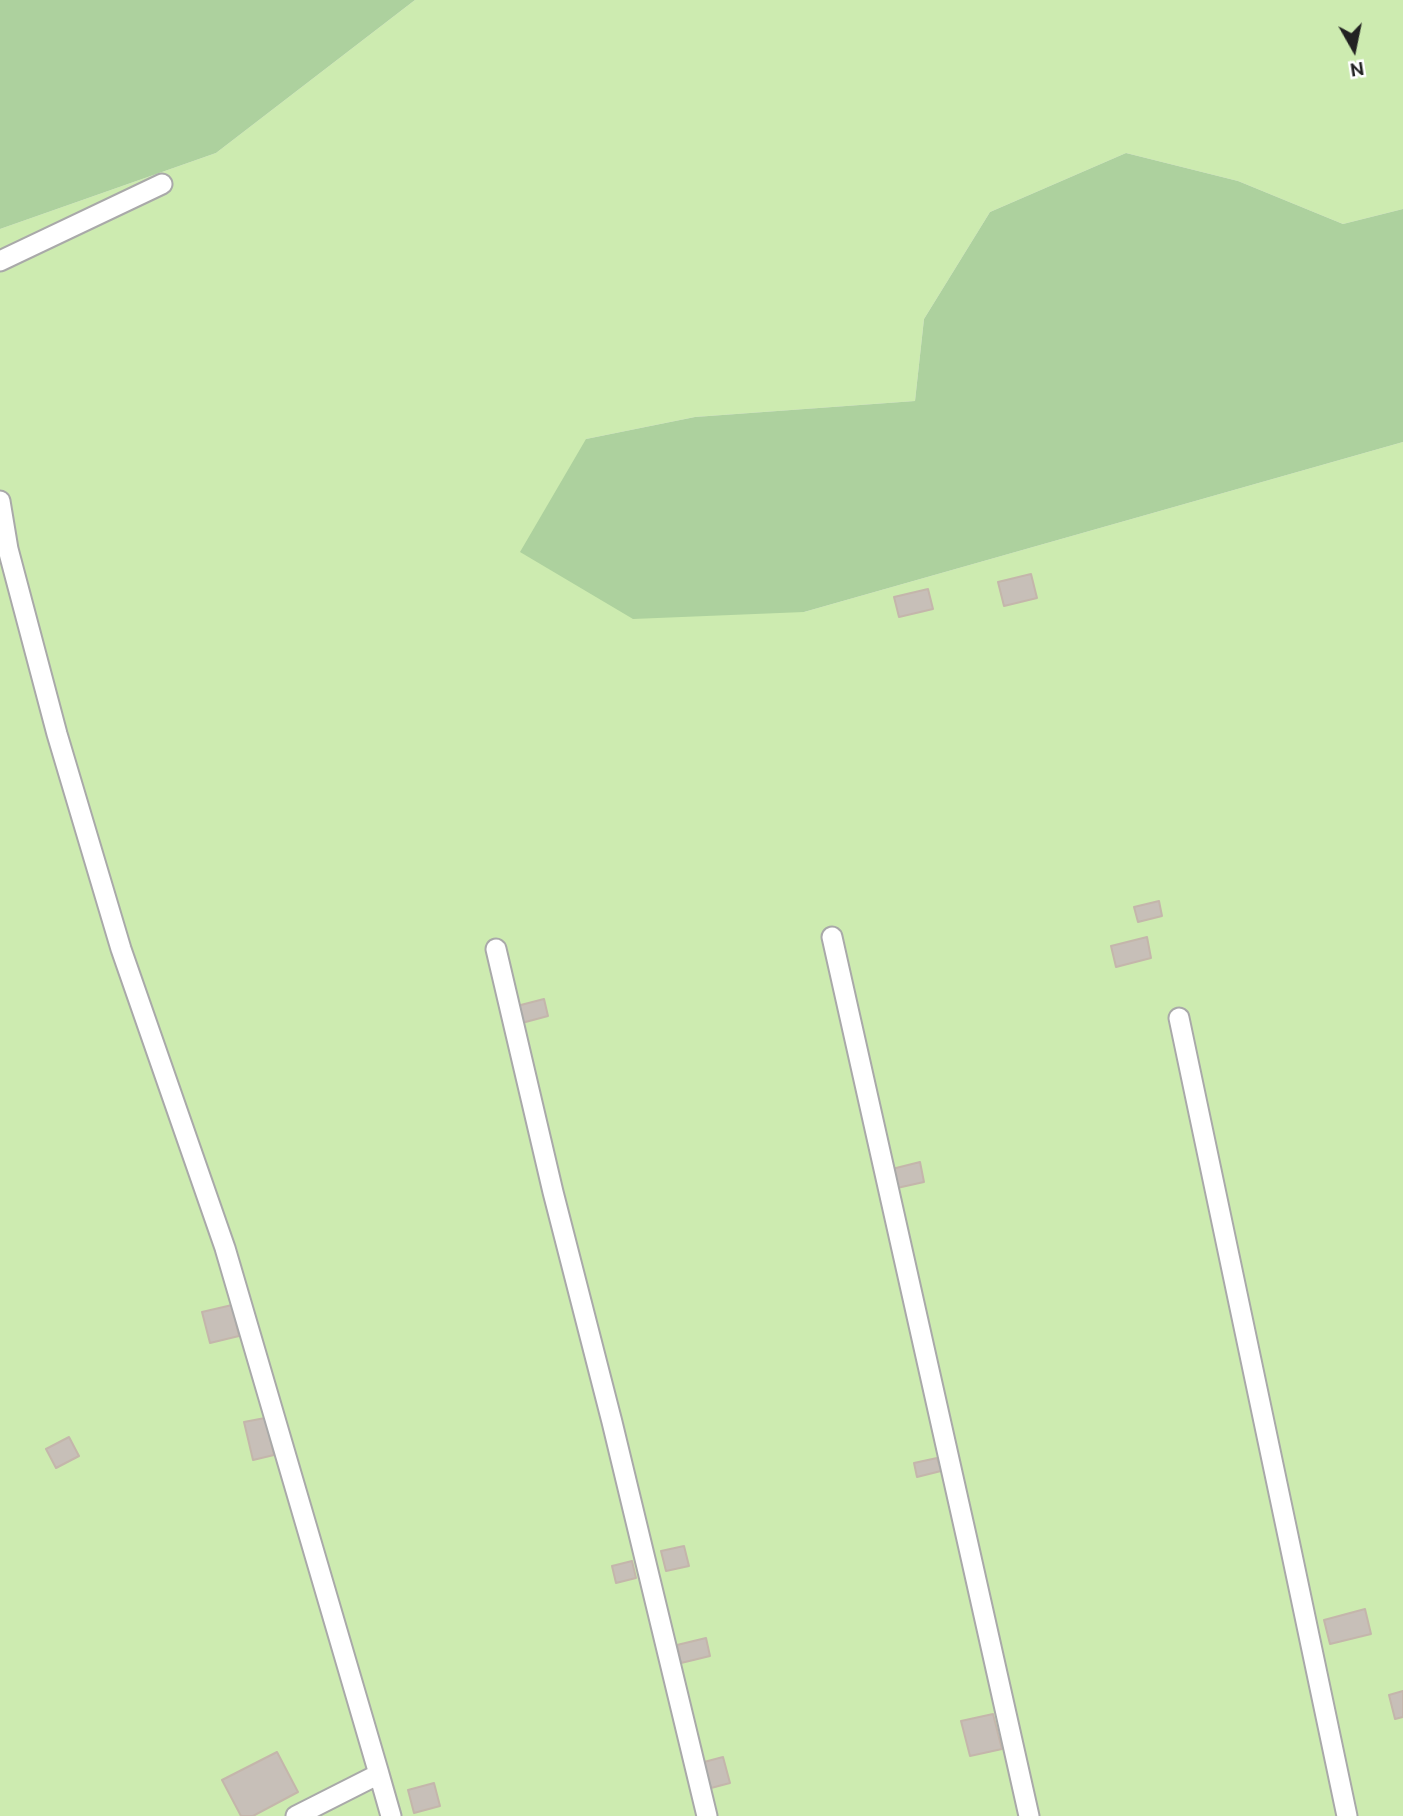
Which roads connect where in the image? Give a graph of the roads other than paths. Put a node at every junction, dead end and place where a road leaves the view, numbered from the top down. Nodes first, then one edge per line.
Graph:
1 (162, 184) dead end
2 (0, 261) edge
3 (0, 501) edge
4 (832, 937) dead end
5 (496, 949) dead end
6 (1179, 1018) dead end
7 (379, 1773) junction
8 (296, 1816) edge
9 (390, 1816) edge
10 (707, 1816) edge
11 (1030, 1816) edge
12 (1347, 1816) edge

1 - 2 lane
3 - 7 lane
4 - 11 lane
5 - 10 lane
6 - 12 lane
7 - 8 lane
7 - 9 lane

